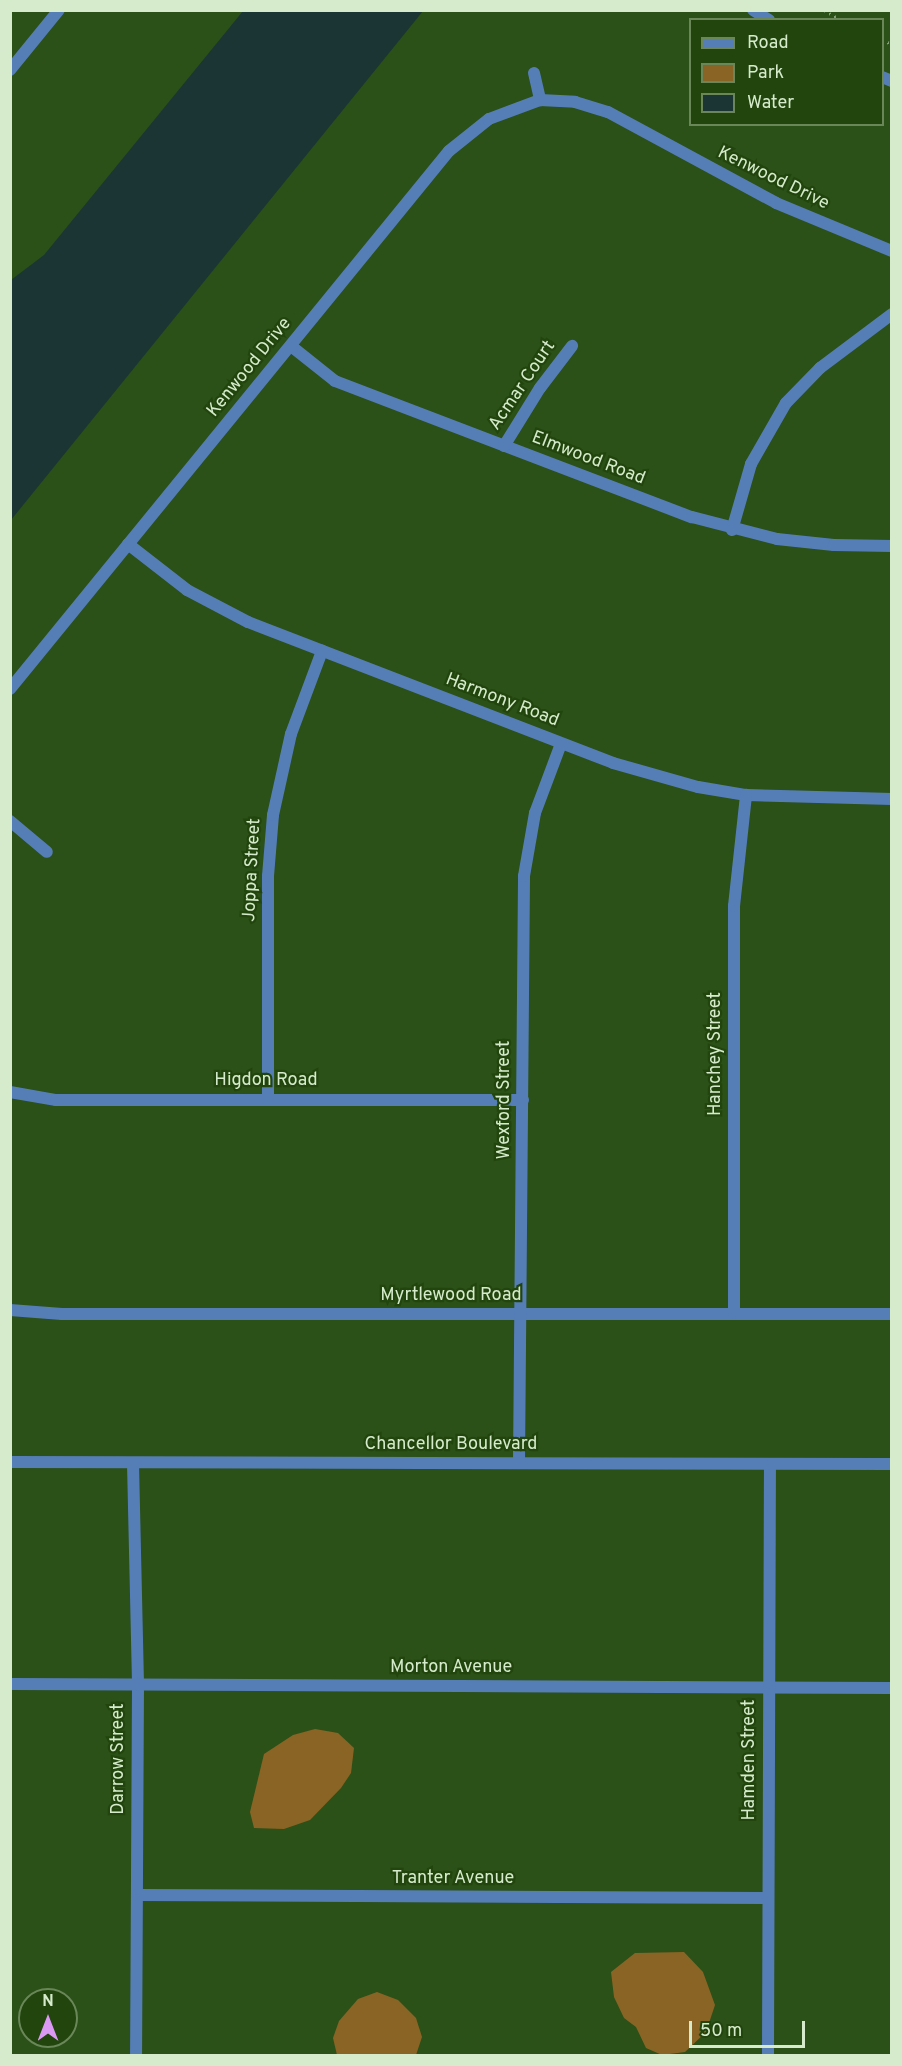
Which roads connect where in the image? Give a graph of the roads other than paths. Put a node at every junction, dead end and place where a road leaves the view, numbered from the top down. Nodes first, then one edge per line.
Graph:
1 (59, 10) edge
2 (753, 10) edge
3 (766, 18) edge
4 (10, 70) edge
5 (534, 73) dead end
6 (540, 100) junction
7 (891, 251) edge
8 (891, 314) edge
9 (291, 346) junction
10 (572, 346) dead end
11 (504, 446) junction
12 (732, 530) junction
13 (128, 544) junction
14 (891, 546) edge
15 (322, 651) junction
16 (10, 688) edge
17 (561, 744) junction
18 (746, 795) junction
19 (891, 799) edge
20 (10, 821) edge
21 (47, 852) dead end
22 (10, 1092) edge
23 (268, 1098) junction
24 (523, 1100) junction
25 (10, 1310) edge
26 (734, 1313) junction
27 (521, 1314) junction
28 (891, 1314) edge
29 (10, 1462) edge
30 (134, 1463) junction
31 (519, 1463) junction
32 (770, 1464) junction
33 (891, 1464) edge
34 (10, 1684) edge
35 (138, 1685) junction
36 (769, 1687) junction
37 (891, 1688) edge
38 (137, 1896) junction
39 (768, 1898) junction
40 (136, 2055) edge
41 (768, 2055) edge

1 - 4 street
2 - 3 street
5 - 6 street
6 - 7 street, Kenwood Drive
6 - 9 street, Kenwood Drive
8 - 12 street
9 - 11 street, Elmwood Road
9 - 13 street, Kenwood Drive
10 - 11 street, Acmar Court
11 - 12 street, Elmwood Road
12 - 14 street, Elmwood Road
13 - 15 street, Harmony Road
13 - 16 street, Kenwood Drive
15 - 17 street, Harmony Road
15 - 23 street, Joppa Street
17 - 18 street, Harmony Road
17 - 24 street, Wexford Street
18 - 19 street, Harmony Road
18 - 26 street, Hanchey Street
20 - 21 street
22 - 23 street, Higdon Road
23 - 24 street, Higdon Road
24 - 27 street, Wexford Street
25 - 27 street, Myrtlewood Road
26 - 27 street, Myrtlewood Road
26 - 28 street, Myrtlewood Road
27 - 31 street, Wexford Street
29 - 30 street, Chancellor Boulevard
30 - 31 street, Chancellor Boulevard
30 - 35 street, Darrow Street
31 - 32 street, Chancellor Boulevard
32 - 33 street, Chancellor Boulevard
32 - 36 street, Hamden Street
34 - 35 street, Morton Avenue
35 - 36 street, Morton Avenue
35 - 38 street, Darrow Street
36 - 37 street, Morton Avenue
36 - 39 street, Hamden Street
38 - 39 street, Tranter Avenue
38 - 40 street, Darrow Street
39 - 41 street, Hamden Street

